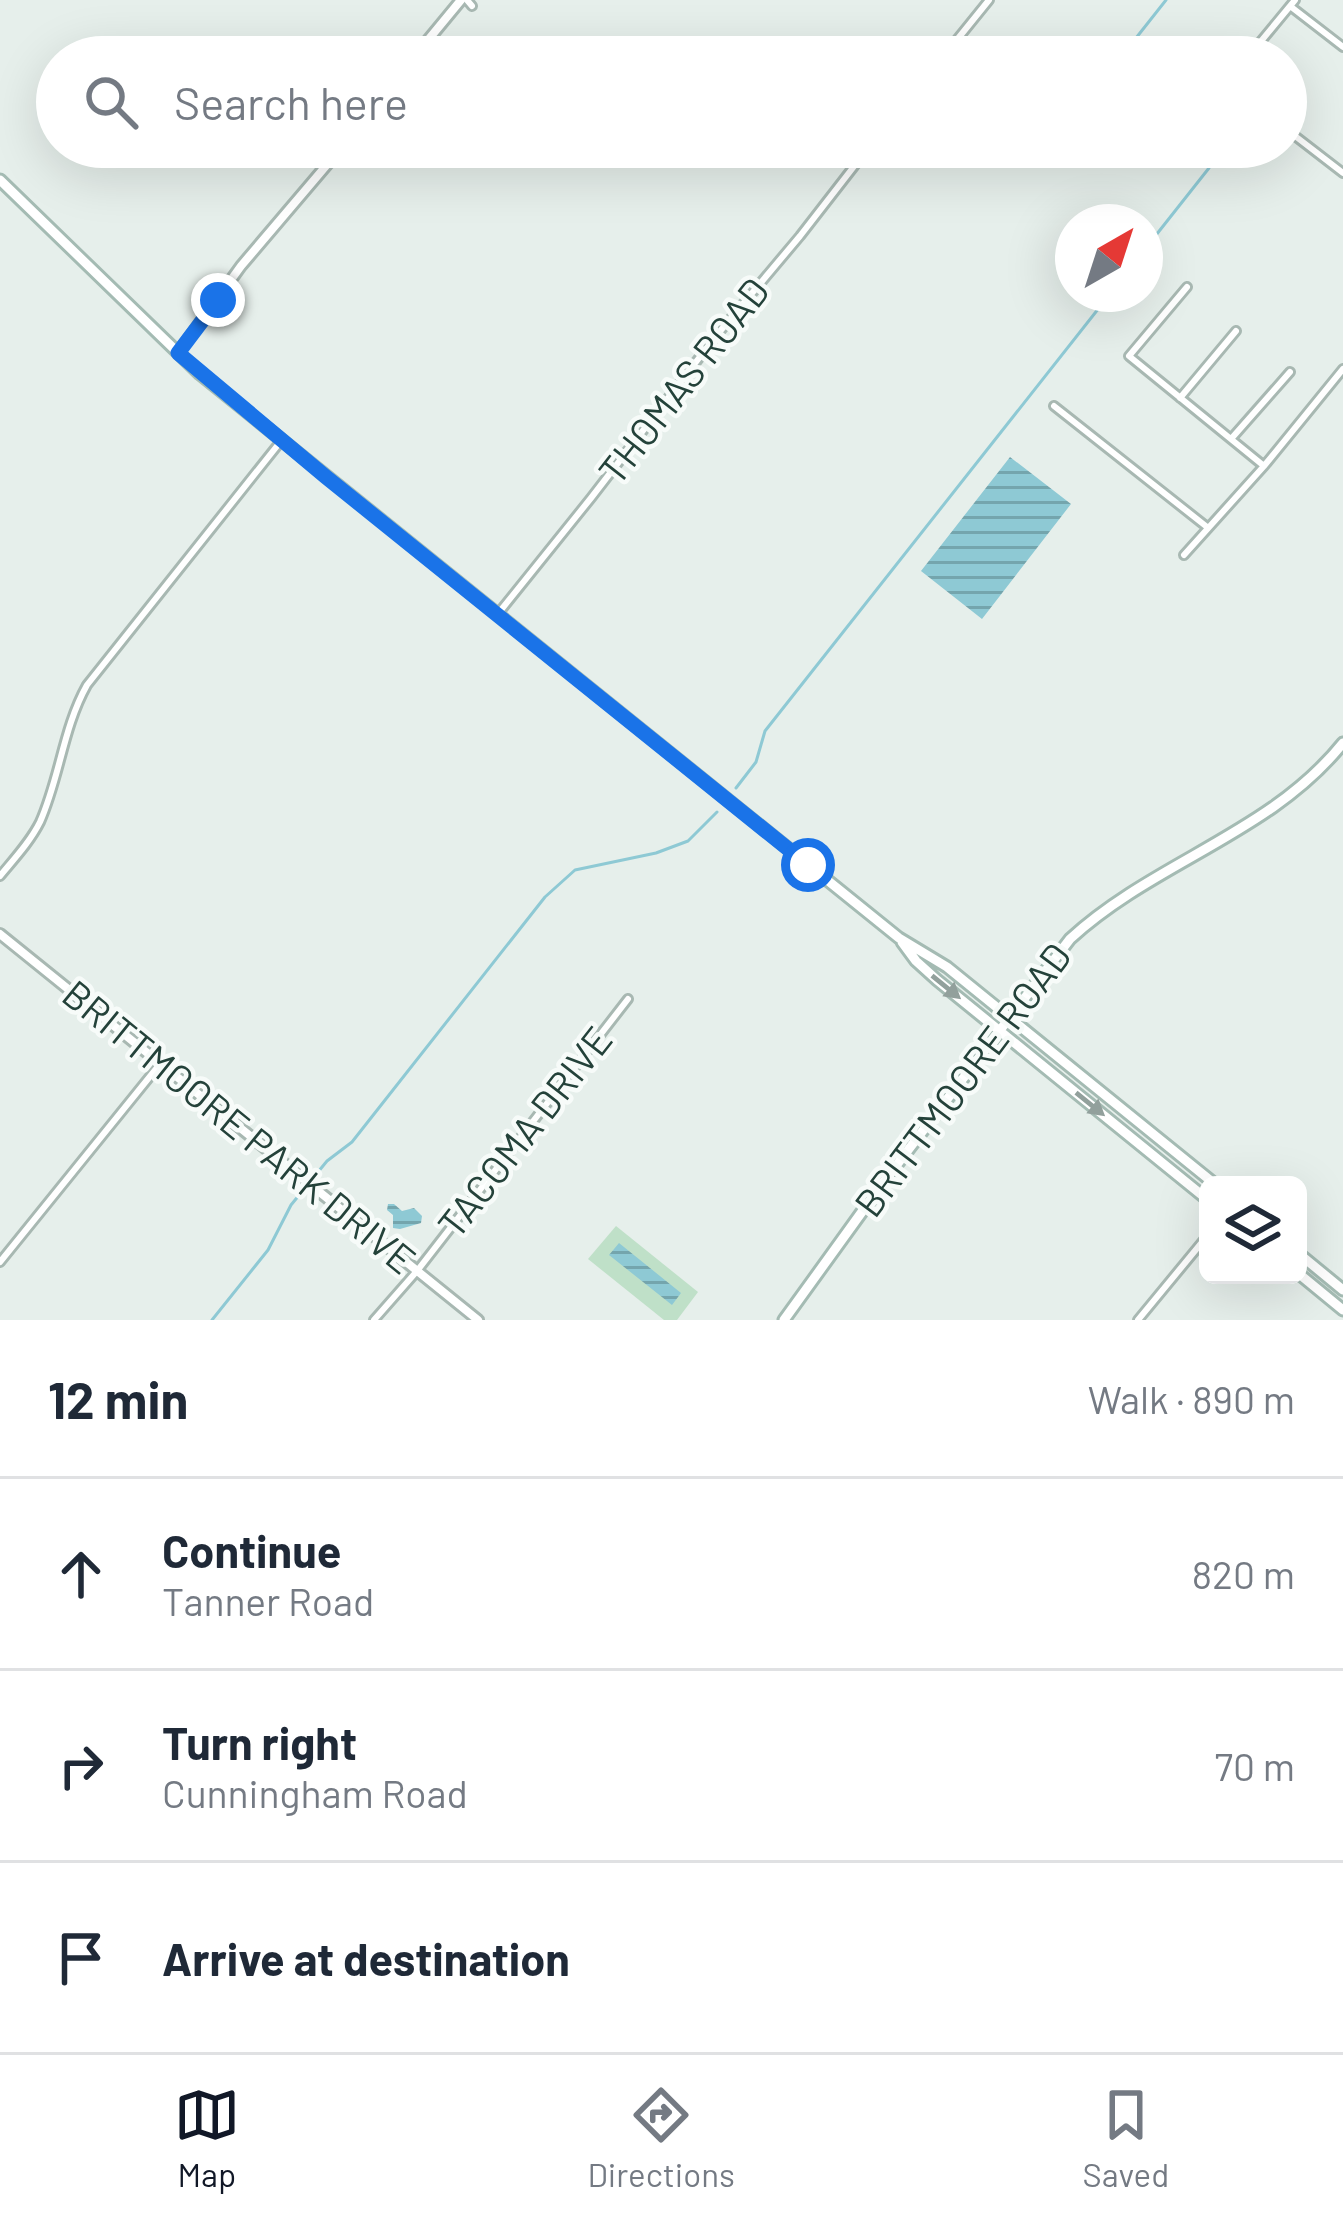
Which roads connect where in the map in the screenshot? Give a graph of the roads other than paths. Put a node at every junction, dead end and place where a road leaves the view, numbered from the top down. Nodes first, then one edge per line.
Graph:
1 (989, 0) edge
2 (467, 2) edge
3 (1292, 3) edge
4 (434, 36) edge
5 (960, 36) edge
6 (1265, 36) edge
7 (1343, 47) edge
8 (1307, 145) edge
9 (323, 168) edge
10 (853, 168) edge
11 (1343, 173) edge
12 (0, 180) edge
13 (1187, 287) dead end
14 (1236, 331) dead end
15 (178, 353) junction
16 (1343, 369) edge
17 (1290, 372) dead end
18 (1180, 398) junction
19 (1054, 406) dead end
20 (1232, 440) junction
21 (281, 441) junction
22 (1264, 466) junction
23 (1207, 527) junction
24 (1184, 555) dead end
25 (497, 615) junction
26 (1343, 743) edge
27 (0, 877) edge
28 (0, 934) edge
29 (898, 938) junction
30 (628, 999) dead end
31 (1008, 1018) junction
32 (999, 1030) junction
33 (160, 1064) junction
34 (1205, 1176) edge
35 (1199, 1193) edge
36 (1199, 1245) edge
37 (1307, 1260) edge
38 (0, 1262) edge
39 (417, 1270) junction
40 (1307, 1280) edge
41 (1343, 1290) edge
42 (1343, 1310) edge
43 (374, 1320) edge
44 (478, 1320) edge
45 (784, 1320) edge
46 (1138, 1320) edge

1 - 5 street
2 - 4 street
3 - 6 street
3 - 7 street
8 - 11 street
9 - 15 street
10 - 25 street, THOMAS ROAD
12 - 15 main road
13 - 18 street
14 - 18 street
15 - 21 main road
16 - 22 street
17 - 20 street
18 - 20 street
19 - 23 street
20 - 22 street
21 - 25 main road
21 - 27 street
22 - 23 street
23 - 24 street
25 - 29 main road
26 - 31 main road, BRITTMOORE ROAD
28 - 33 street, BRITTMOORE PARK DRIVE
29 - 31 main road
29 -> 32 main road
30 - 39 street, TACOMA DRIVE
31 - 32 main road, BRITTMOORE ROAD
31 - 34 main road
32 -> 35 main road
32 - 45 main road, BRITTMOORE ROAD
33 - 38 street
33 - 39 street, BRITTMOORE PARK DRIVE
36 - 46 street
37 - 41 main road
39 - 43 street, TACOMA DRIVE
39 - 44 street, BRITTMOORE PARK DRIVE
40 - 42 main road

